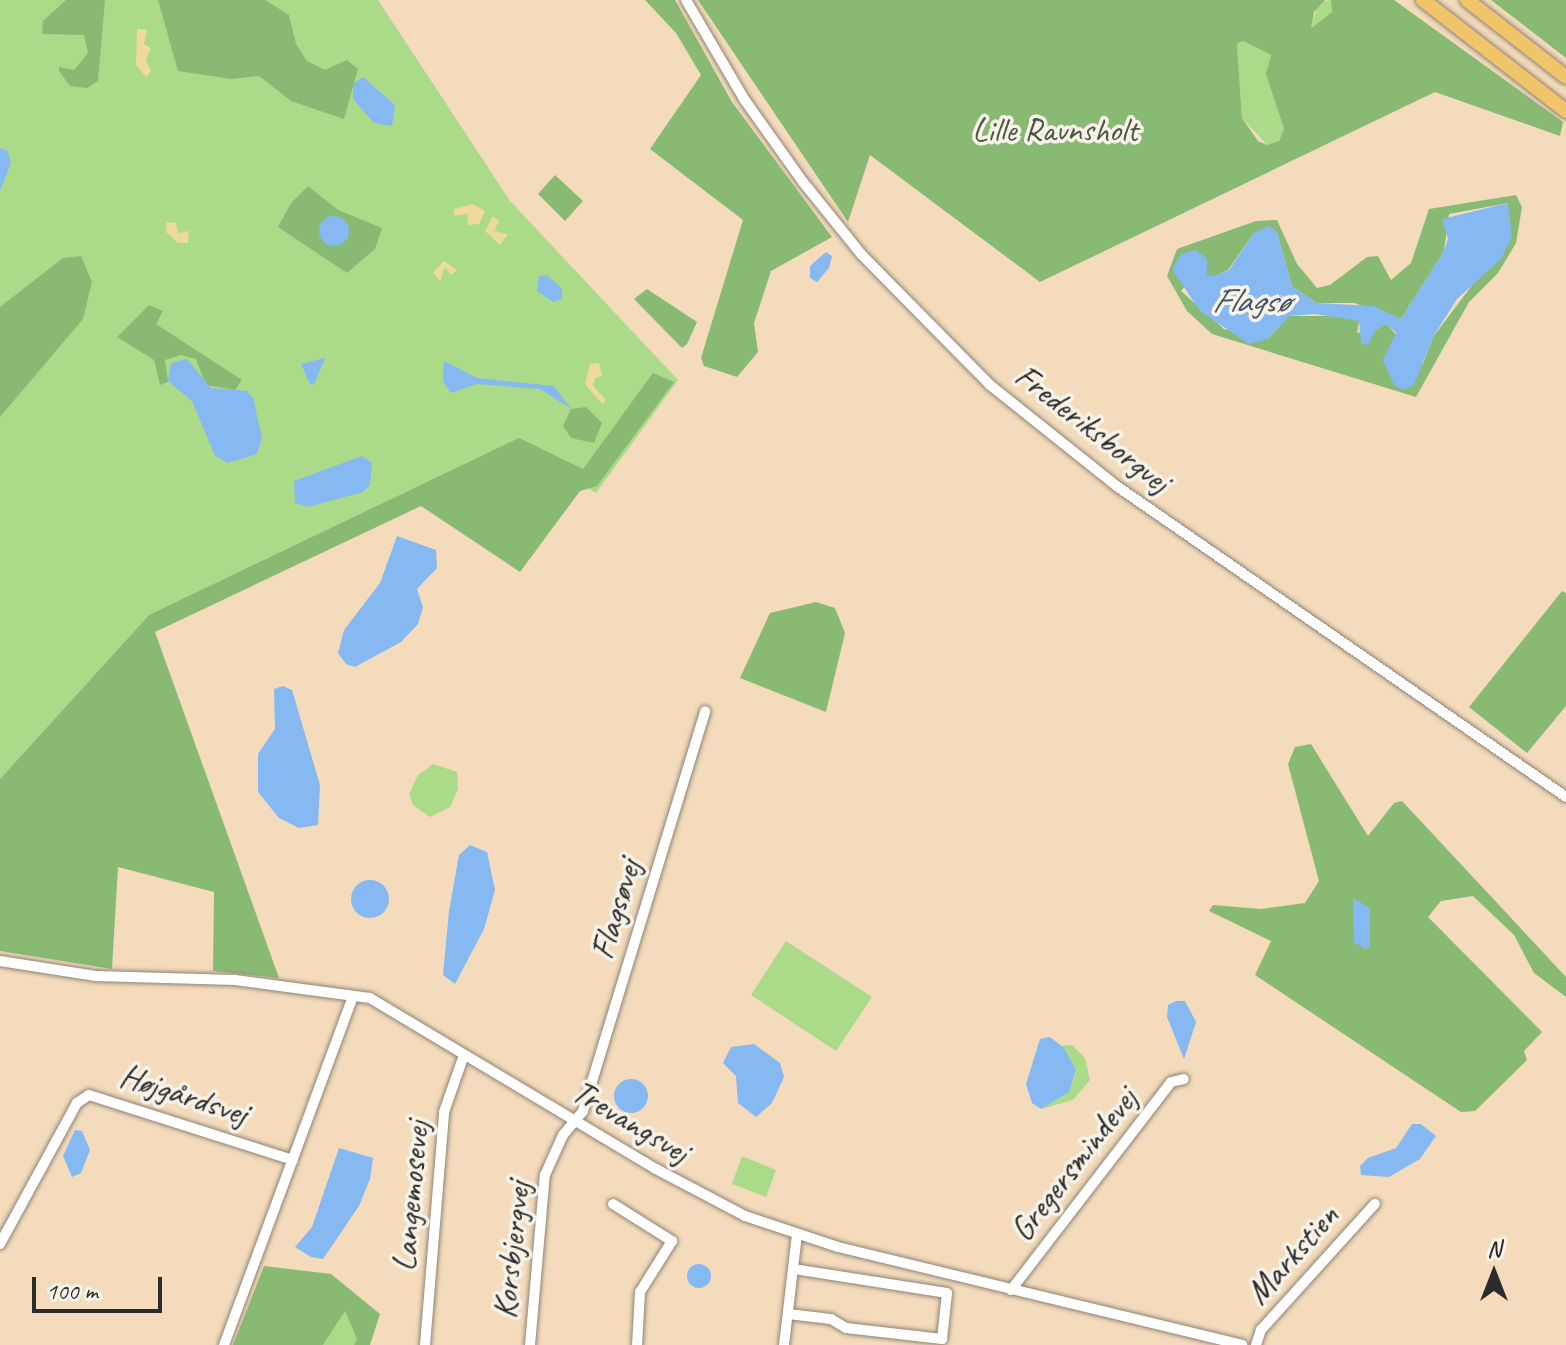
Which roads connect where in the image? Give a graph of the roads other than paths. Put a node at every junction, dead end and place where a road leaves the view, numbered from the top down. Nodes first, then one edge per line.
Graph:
1 (686, 0) edge
2 (1423, 0) edge
3 (1467, 0) edge
4 (1566, 77) edge
5 (1566, 111) edge
6 (705, 711) dead end
7 (1566, 797) edge
8 (0, 961) edge
9 (353, 996) junction
10 (464, 1055) junction
11 (1184, 1079) dead end
12 (574, 1121) junction
13 (293, 1160) junction
14 (613, 1204) dead end
15 (1375, 1204) dead end
16 (797, 1235) junction
17 (0, 1244) edge
18 (793, 1269) junction
19 (1011, 1290) junction
20 (788, 1314) junction
21 (224, 1345) edge
22 (425, 1345) edge
23 (530, 1345) edge
24 (637, 1345) edge
25 (784, 1345) edge
26 (1242, 1345) edge
27 (1256, 1345) edge

1 - 7 street, Frederiksborgvej
2 - 5 highway
3 - 4 highway
6 - 12 street, Flagsøvej
8 - 9 street, Trevangsvej
9 - 10 street, Trevangsvej
9 - 13 street
10 - 12 street, Trevangsvej
10 - 22 street, Langemosevej
11 - 19 street, Gregersmindevej
12 - 16 street, Trevangsvej
12 - 23 street, Korsbjergvej
13 - 17 street, Højgårdsvej
13 - 21 street
14 - 24 street
15 - 27 street, Markstien
16 - 18 street
16 - 19 street, Trevangsvej
18 - 20 street
18 - 20 street
19 - 26 street, Trevangsvej
20 - 25 street

